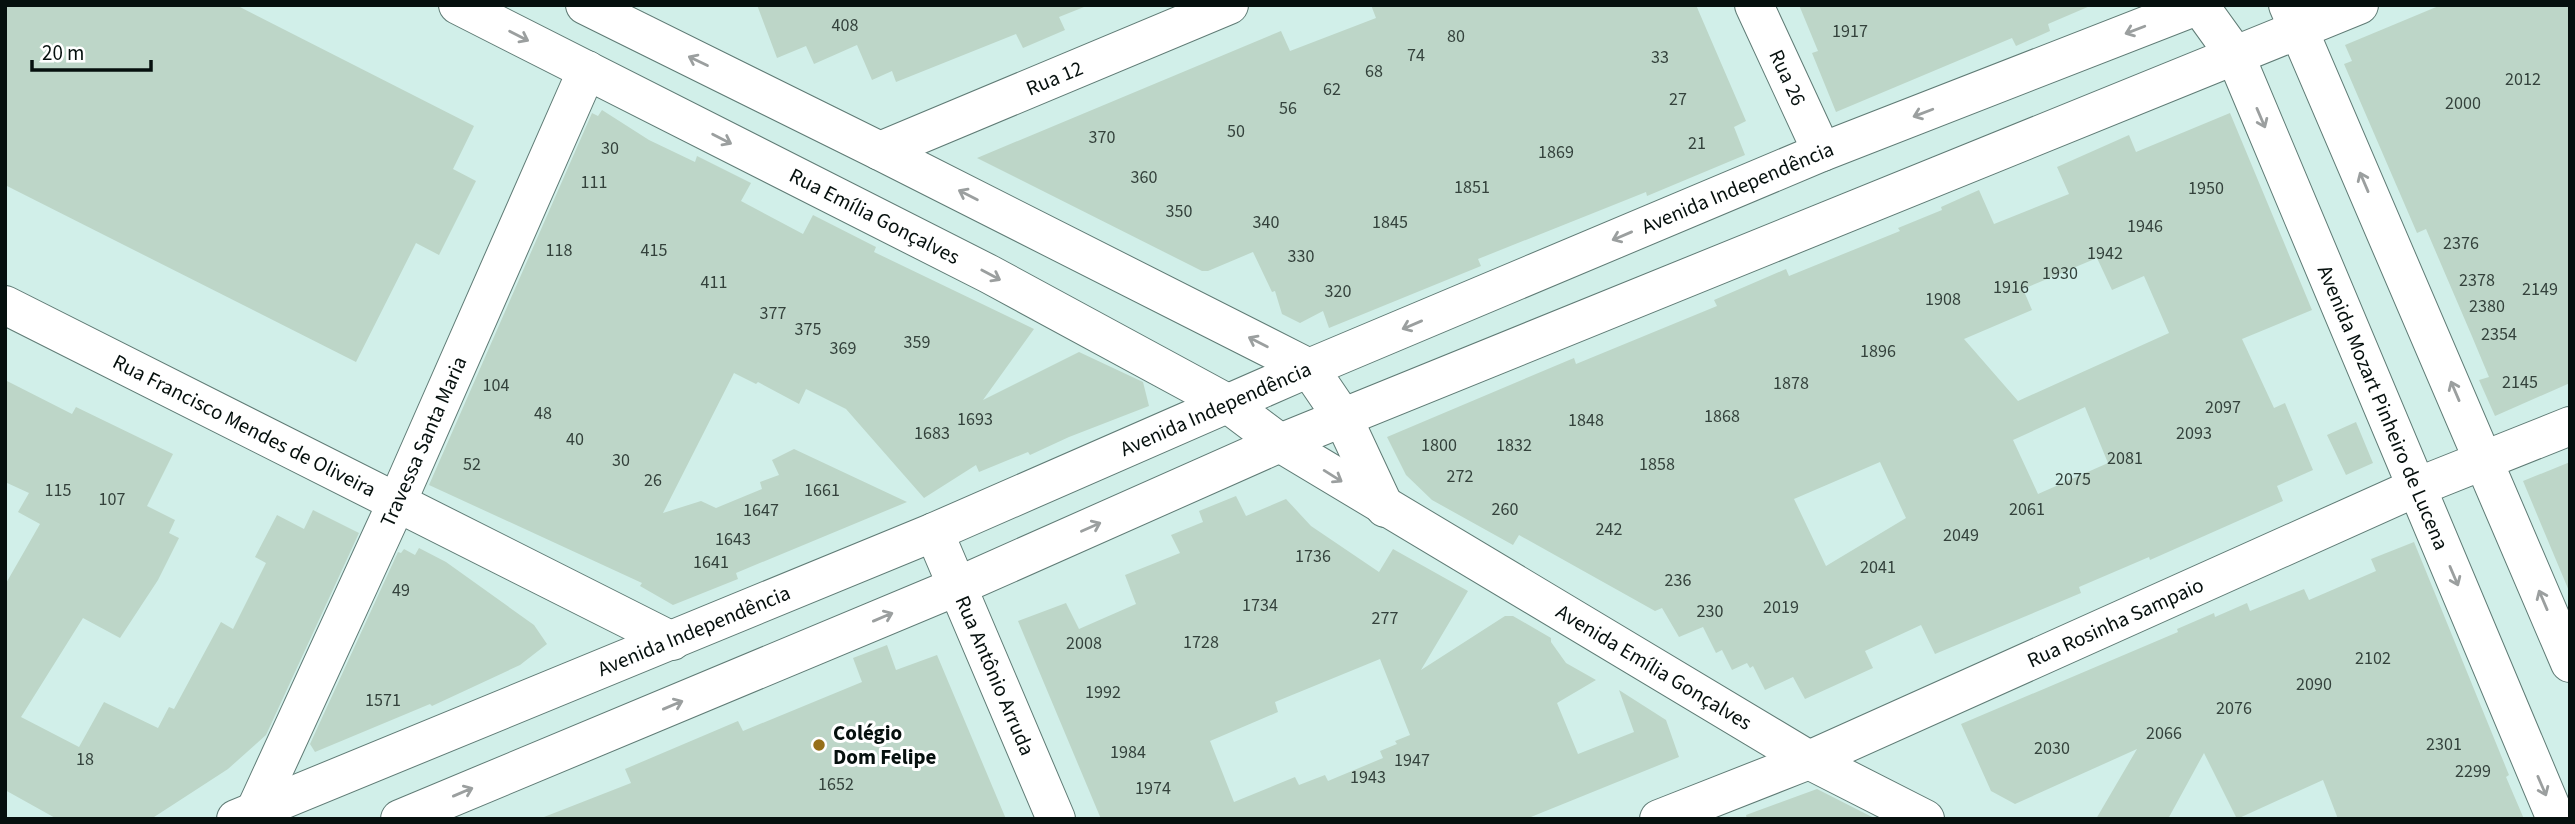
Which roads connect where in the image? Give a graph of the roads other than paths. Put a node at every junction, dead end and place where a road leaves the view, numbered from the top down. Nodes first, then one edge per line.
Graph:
1 (458, 5) edge
2 (585, 5) edge
3 (1229, 5) edge
4 (1754, 5) edge
5 (2199, 5) edge
6 (2359, 5) edge
7 (2293, 18) edge
8 (2235, 55) junction
9 (587, 71) junction
10 (880, 151) junction
11 (1822, 152) junction
12 (5, 305) edge
13 (1309, 368) junction
14 (1227, 403) junction
15 (1343, 418) junction
16 (2570, 426) edge
17 (1280, 443) junction
18 (2485, 461) junction
19 (2417, 487) junction
20 (397, 502) junction
21 (1385, 508) junction
22 (934, 532) junction
23 (958, 586) junction
24 (672, 641) junction
25 (2570, 663) edge
26 (1809, 760) junction
27 (246, 815) edge
28 (400, 819) edge
29 (1056, 819) edge
30 (1659, 819) edge
31 (1925, 819) edge
32 (2556, 819) edge

1 -> 9 street, Rua Emília Gonçalves
10 -> 2 street
3 - 10 street, Rua 12
4 - 11 street, Rua 26
5 - 8 street, Avenida Mozart Pinheiro de Lucena
5 -> 11 street, Avenida Independência
6 - 7 street
7 - 8 street
18 -> 7 street
8 - 15 street
8 -> 19 street, Avenida Mozart Pinheiro de Lucena
9 -> 14 street, Rua Emília Gonçalves
9 - 20 street, Travessa Santa Maria
13 -> 10 street
11 -> 13 street, Avenida Independência
12 - 20 street, Rua Francisco Mendes de Oliveira
13 - 14 street, Avenida Independência
13 - 15 street
14 - 17 street, Rua Emília Gonçalves
14 - 22 street, Avenida Independência
15 - 17 street
15 - 21 street
16 - 18 street, Rua Rosinha Sampaio
17 -> 21 street, Avenida Emília Gonçalves
23 -> 17 street
18 - 19 street, Rua Rosinha Sampaio
25 -> 18 street
19 - 26 street, Rua Rosinha Sampaio
19 -> 32 street, Avenida Mozart Pinheiro de Lucena
20 - 24 street, Rua Francisco Mendes de Oliveira
20 - 27 street, Travessa Santa Maria
21 - 26 street, Avenida Emília Gonçalves
22 - 23 street, Rua Antônio Arruda
22 - 24 street, Avenida Independência
28 -> 23 street
23 - 29 street, Rua Antônio Arruda
24 - 27 street, Avenida Independência
26 - 30 street, Rua Rosinha Sampaio
26 - 31 street, Avenida Emília Gonçalves

